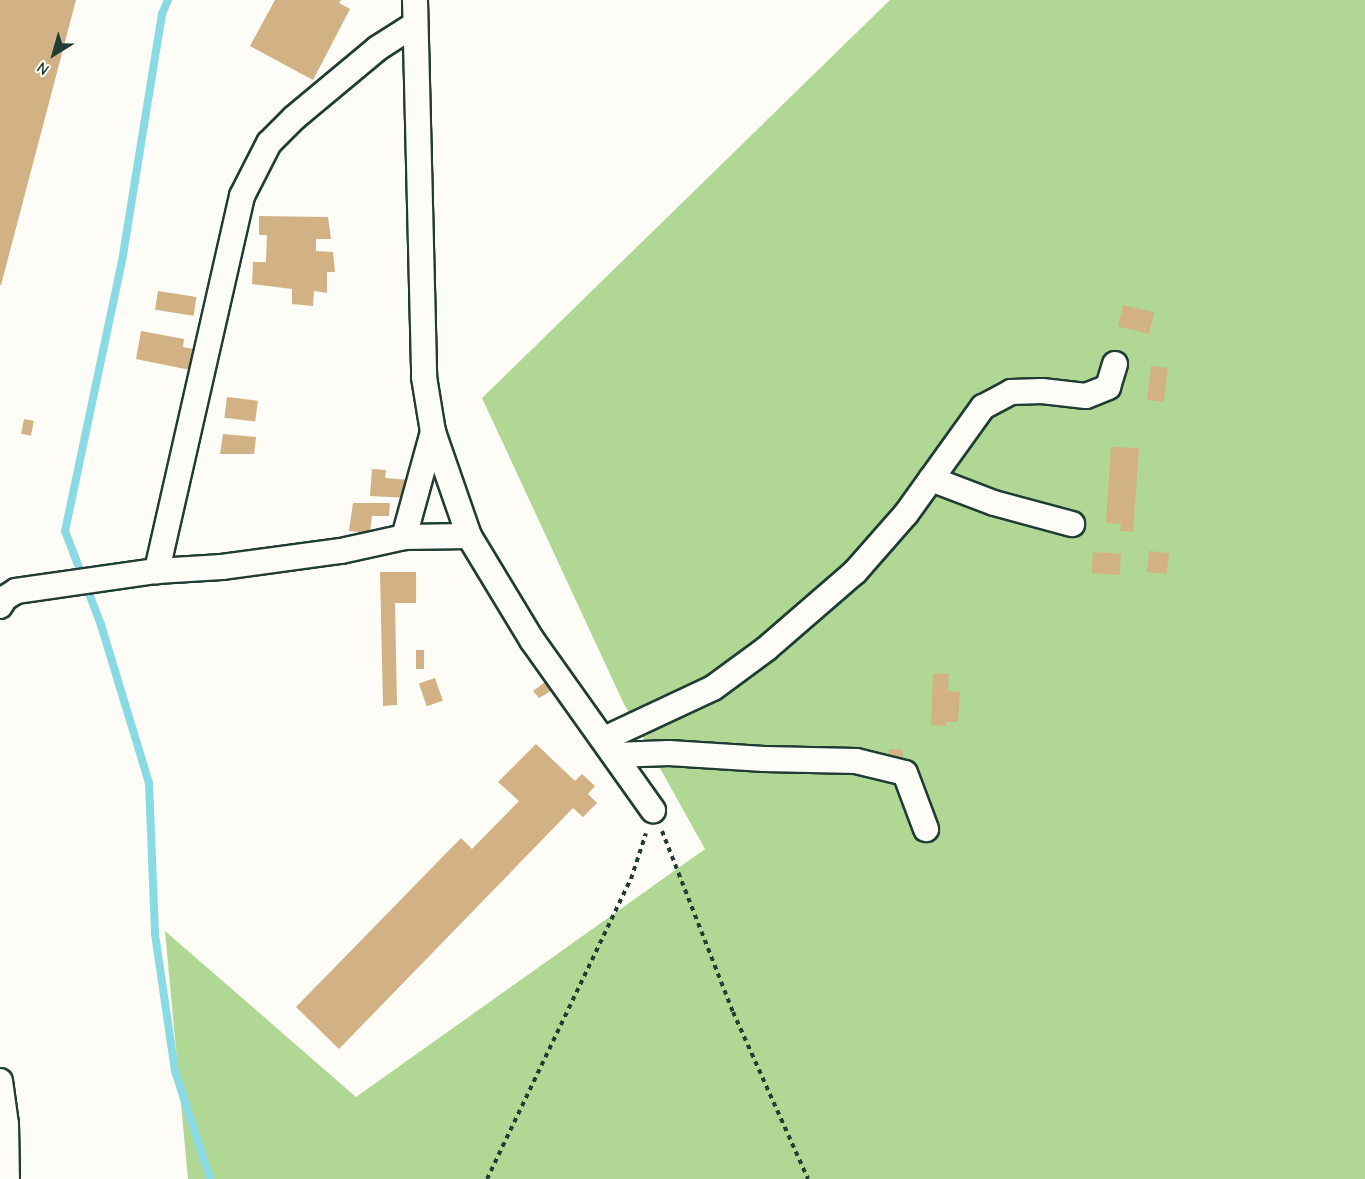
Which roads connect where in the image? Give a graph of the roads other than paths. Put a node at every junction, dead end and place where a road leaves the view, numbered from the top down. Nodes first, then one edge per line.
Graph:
1 (415, 0) edge
2 (414, 26) junction
3 (1115, 364) dead end
4 (433, 432) junction
5 (931, 479) junction
6 (1071, 524) dead end
7 (469, 536) junction
8 (404, 537) junction
9 (157, 571) junction
10 (0, 606) edge
11 (609, 747) junction
12 (653, 810) road end
13 (926, 829) dead end
14 (0, 1081) edge
15 (7, 1179) edge

1 - 2 street
2 - 4 street
2 - 9 street
3 - 5 street
4 - 7 street
4 - 8 street
5 - 6 street
5 - 11 street
7 - 8 street
7 - 11 street
8 - 9 street
9 - 10 street
11 - 12 street
11 - 13 street
14 - 15 street

